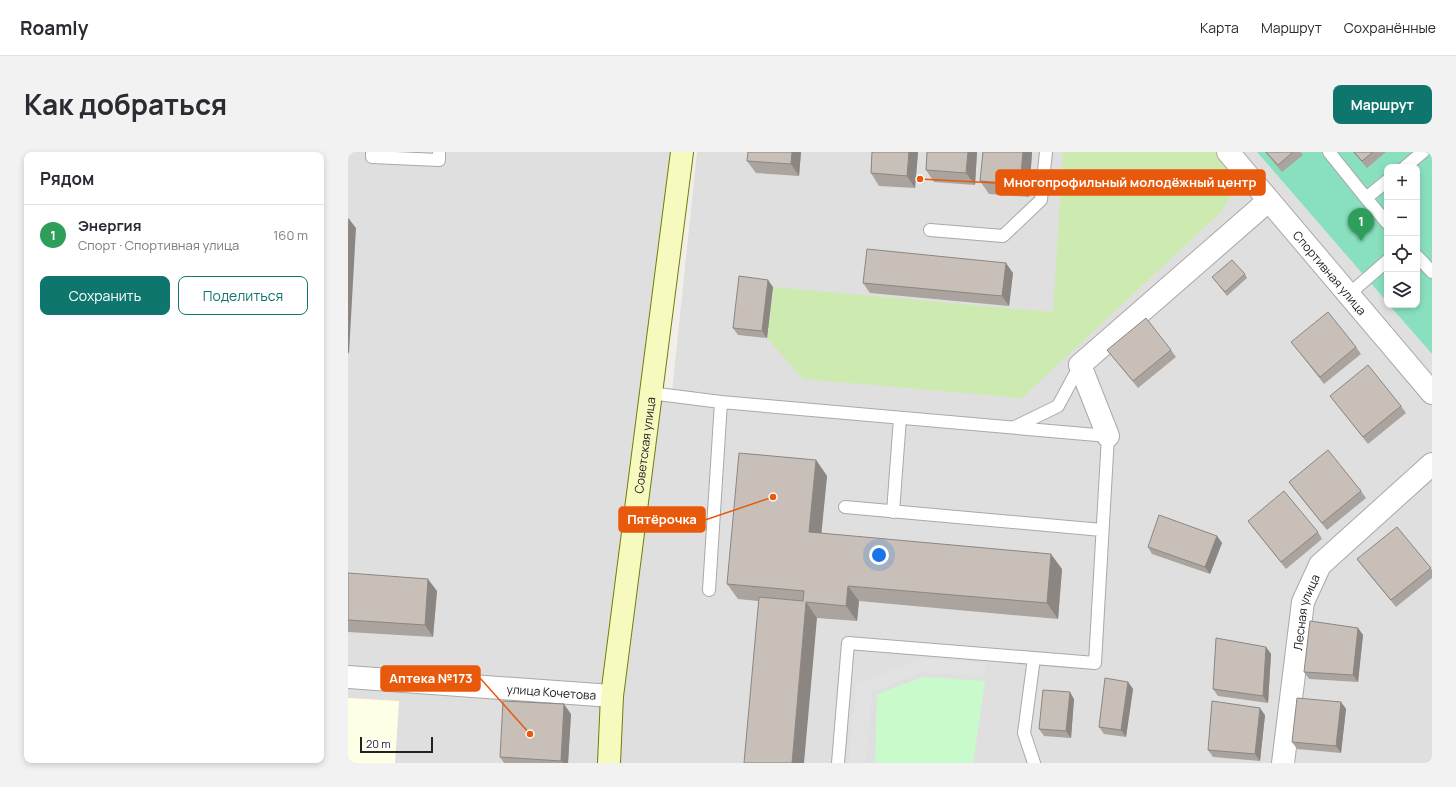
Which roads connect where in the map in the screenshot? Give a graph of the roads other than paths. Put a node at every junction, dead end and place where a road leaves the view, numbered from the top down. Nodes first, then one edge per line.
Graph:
1 (372, 152) edge
2 (439, 152) edge
3 (682, 152) edge
4 (1046, 152) edge
5 (1228, 152) edge
6 (1330, 152) edge
7 (1423, 152) edge
8 (1409, 164) edge
9 (1384, 183) edge
10 (1366, 198) junction
11 (1268, 201) junction
12 (1384, 219) edge
13 (930, 230) dead end
14 (1420, 259) edge
15 (1384, 264) edge
16 (1432, 272) edge
17 (1348, 295) junction
18 (1080, 365) junction
19 (650, 393) junction
20 (1432, 393) edge
21 (721, 402) junction
22 (900, 418) junction
23 (1014, 428) junction
24 (1108, 436) junction
25 (1432, 464) edge
26 (845, 507) dead end
27 (893, 512) junction
28 (1102, 530) junction
29 (709, 590) dead end
30 (1034, 658) junction
31 (348, 677) edge
32 (612, 696) junction
33 (609, 763) edge
34 (838, 763) edge
35 (1034, 763) edge
36 (1283, 763) edge

1 - 2 lane
3 - 19 main road, Советская улица
4 - 13 lane
5 - 11 street, Спортивная улица
6 - 10 lane
7 - 8 lane
9 - 10 lane
10 - 12 lane
11 - 17 street, Спортивная улица
11 - 18 street
14 - 16 lane
15 - 17 lane
17 - 20 street, Спортивная улица
18 - 23 lane
18 - 24 street
19 - 21 lane
19 - 32 main road, Советская улица
21 - 22 lane
21 - 29 lane
22 - 23 lane
22 - 27 lane
23 - 24 lane
24 - 28 lane
25 - 36 street, Лесная улица
26 - 27 lane
27 - 28 lane
28 - 30 lane
30 - 34 lane
30 - 35 lane
31 - 32 street, улица Кочетова
32 - 33 main road, Советская улица

